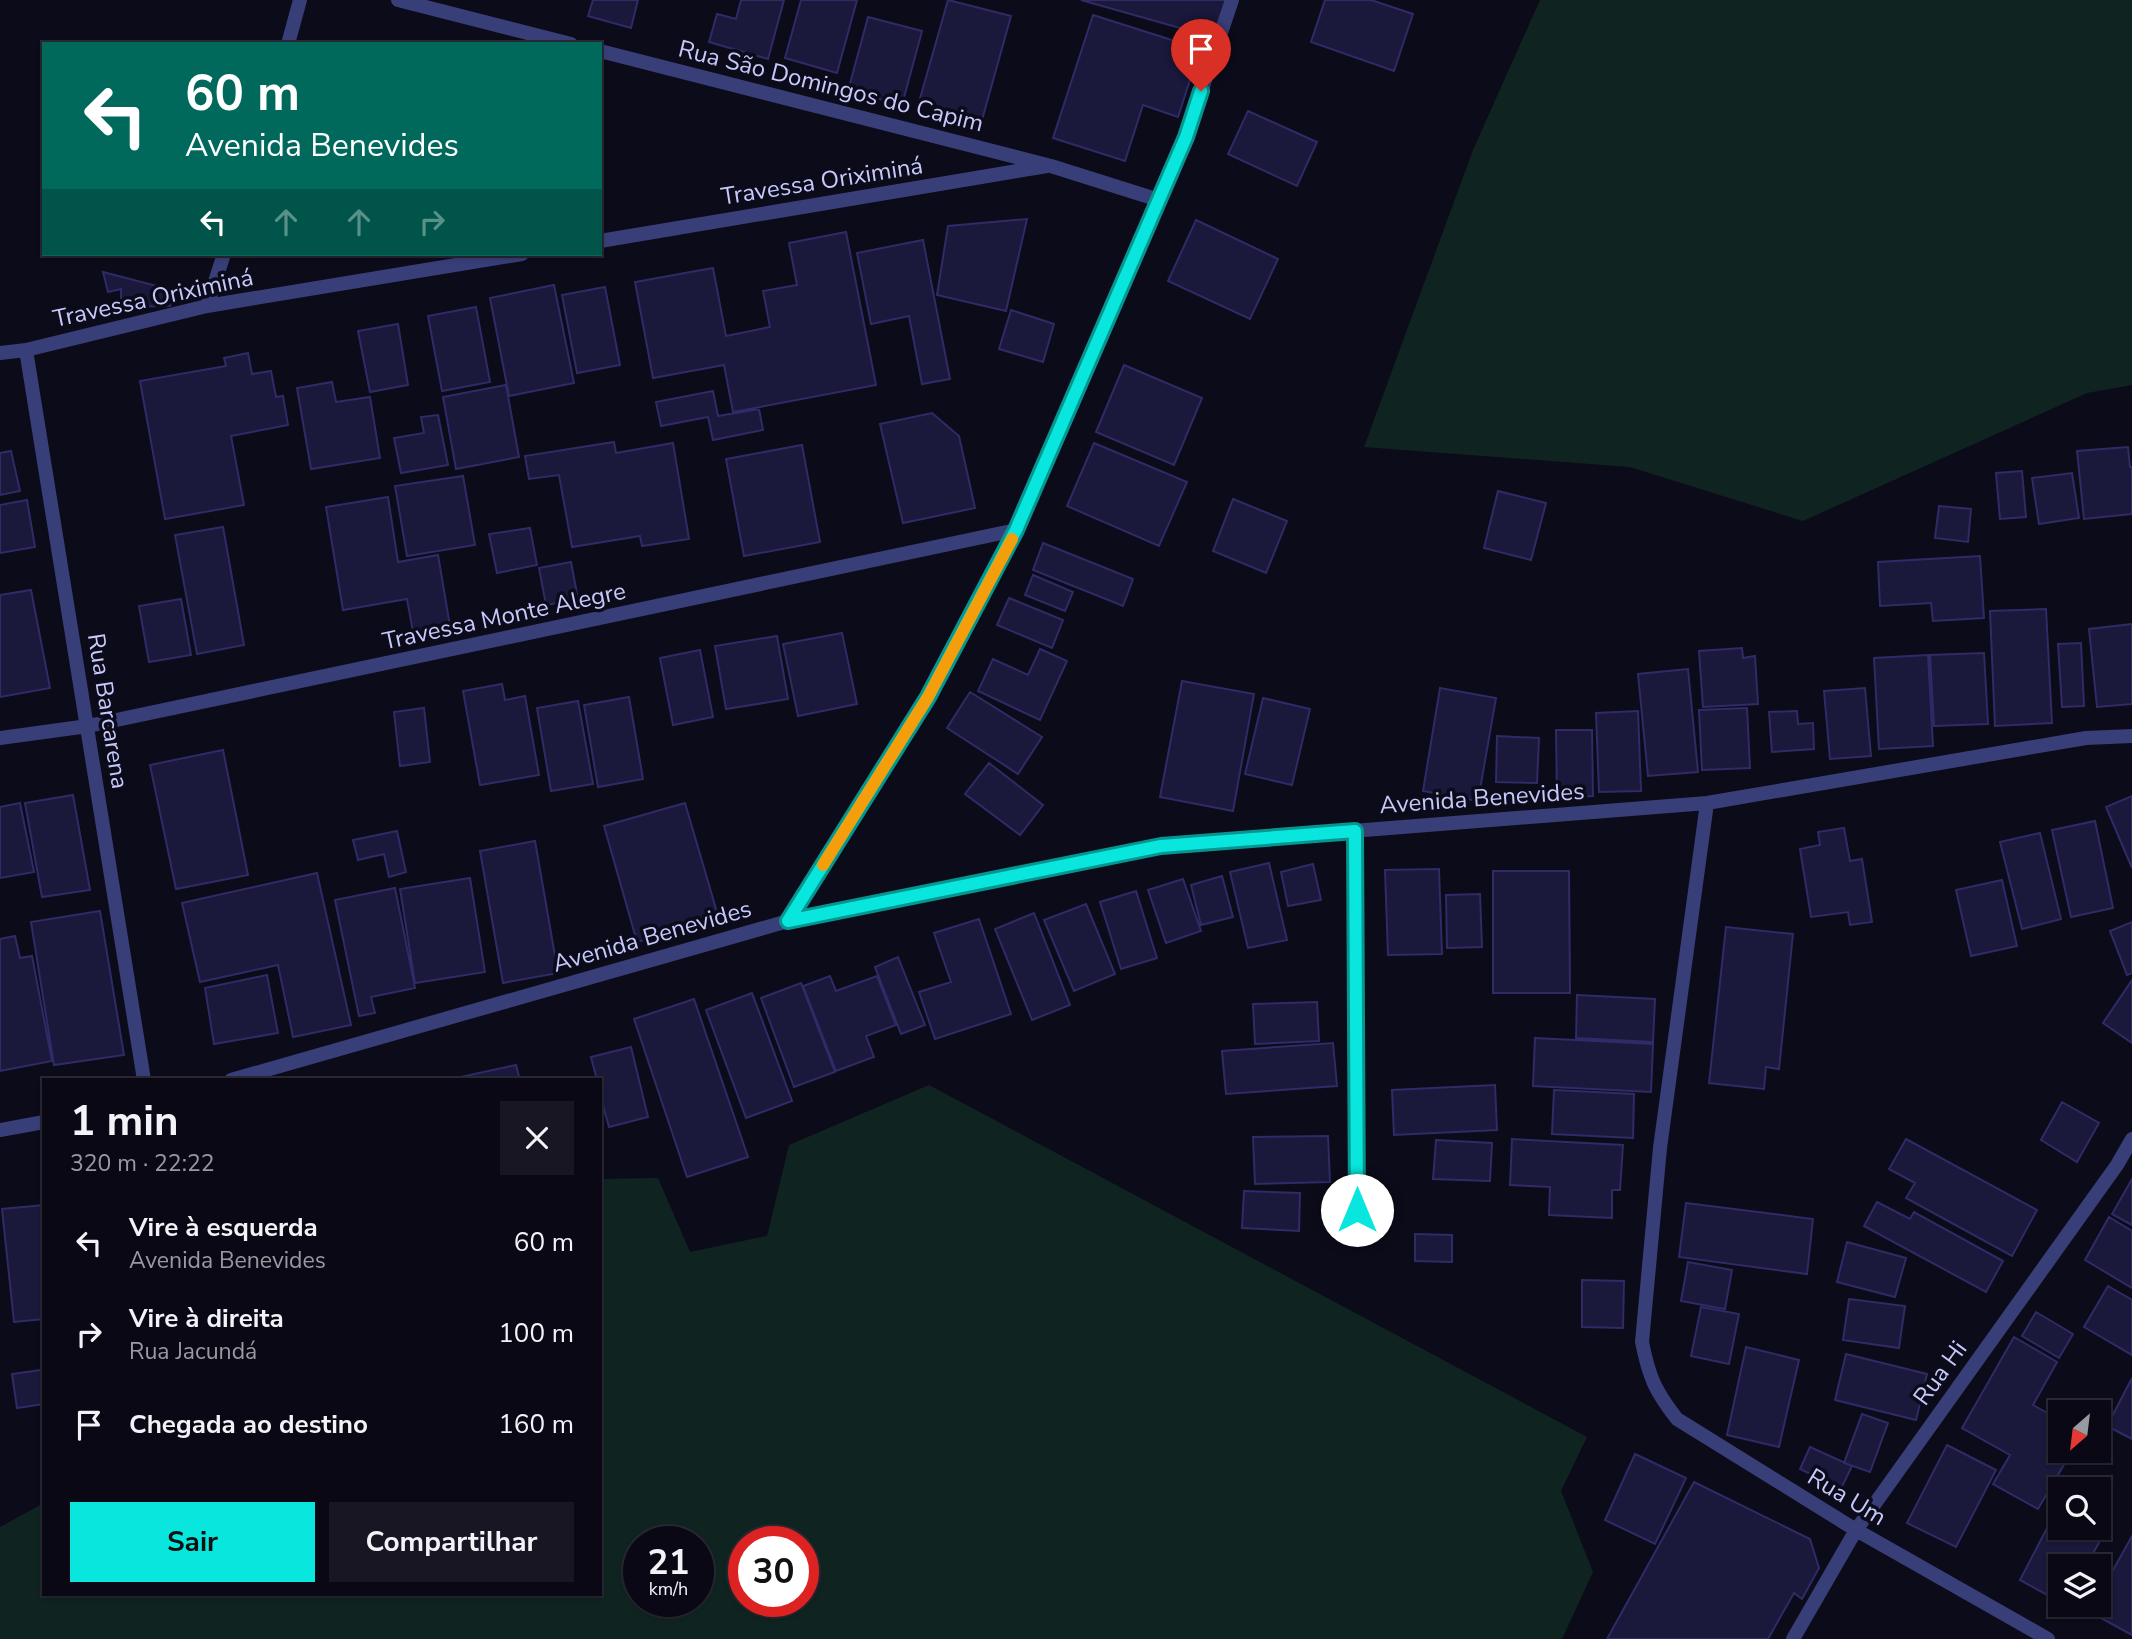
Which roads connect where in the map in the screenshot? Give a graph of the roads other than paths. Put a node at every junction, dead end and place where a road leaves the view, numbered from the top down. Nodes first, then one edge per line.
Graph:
1 (300, 0) edge
2 (398, 0) edge
3 (1232, 0) edge
4 (289, 42) edge
5 (563, 42) edge
6 (602, 52) edge
7 (1052, 166) junction
8 (1159, 200) junction
9 (602, 241) edge
10 (223, 256) edge
11 (510, 256) edge
12 (207, 306) junction
13 (26, 350) junction
14 (0, 353) edge
15 (1016, 530) junction
16 (88, 726) junction
17 (2132, 736) edge
18 (0, 738) edge
19 (1707, 803) junction
20 (1355, 831) junction
21 (788, 921) junction
22 (144, 1078) edge
23 (237, 1078) edge
24 (42, 1122) edge
25 (0, 1130) edge
26 (2132, 1139) edge
27 (1357, 1210) dead end
28 (1856, 1530) junction
29 (1793, 1639) edge
30 (2048, 1639) edge

1 - 4 street
2 - 5 street
3 - 8 street
6 - 7 street, Rua São Domingos do Capim
7 - 8 street, Rua São Domingos do Capim
7 - 9 street, Travessa Oriximiná
8 - 15 street
10 - 12 street
11 - 12 street, Travessa Oriximiná
12 - 13 street, Travessa Oriximiná
13 - 14 street, Travessa Oriximiná
13 - 16 street, Rua Barcarena
15 - 16 street, Travessa Monte Alegre
15 - 21 street
16 - 18 street, Travessa Monte Alegre
16 - 22 street, Rua Barcarena
17 - 19 street, Avenida Benevides
19 - 20 street, Avenida Benevides
19 - 28 street, Rua Um
20 - 21 street, Avenida Benevides
20 - 27 street
21 - 23 street, Avenida Benevides
24 - 25 street
26 - 28 street, Rua Hi
28 - 29 street, Rua Hi
28 - 30 street, Rua Um

